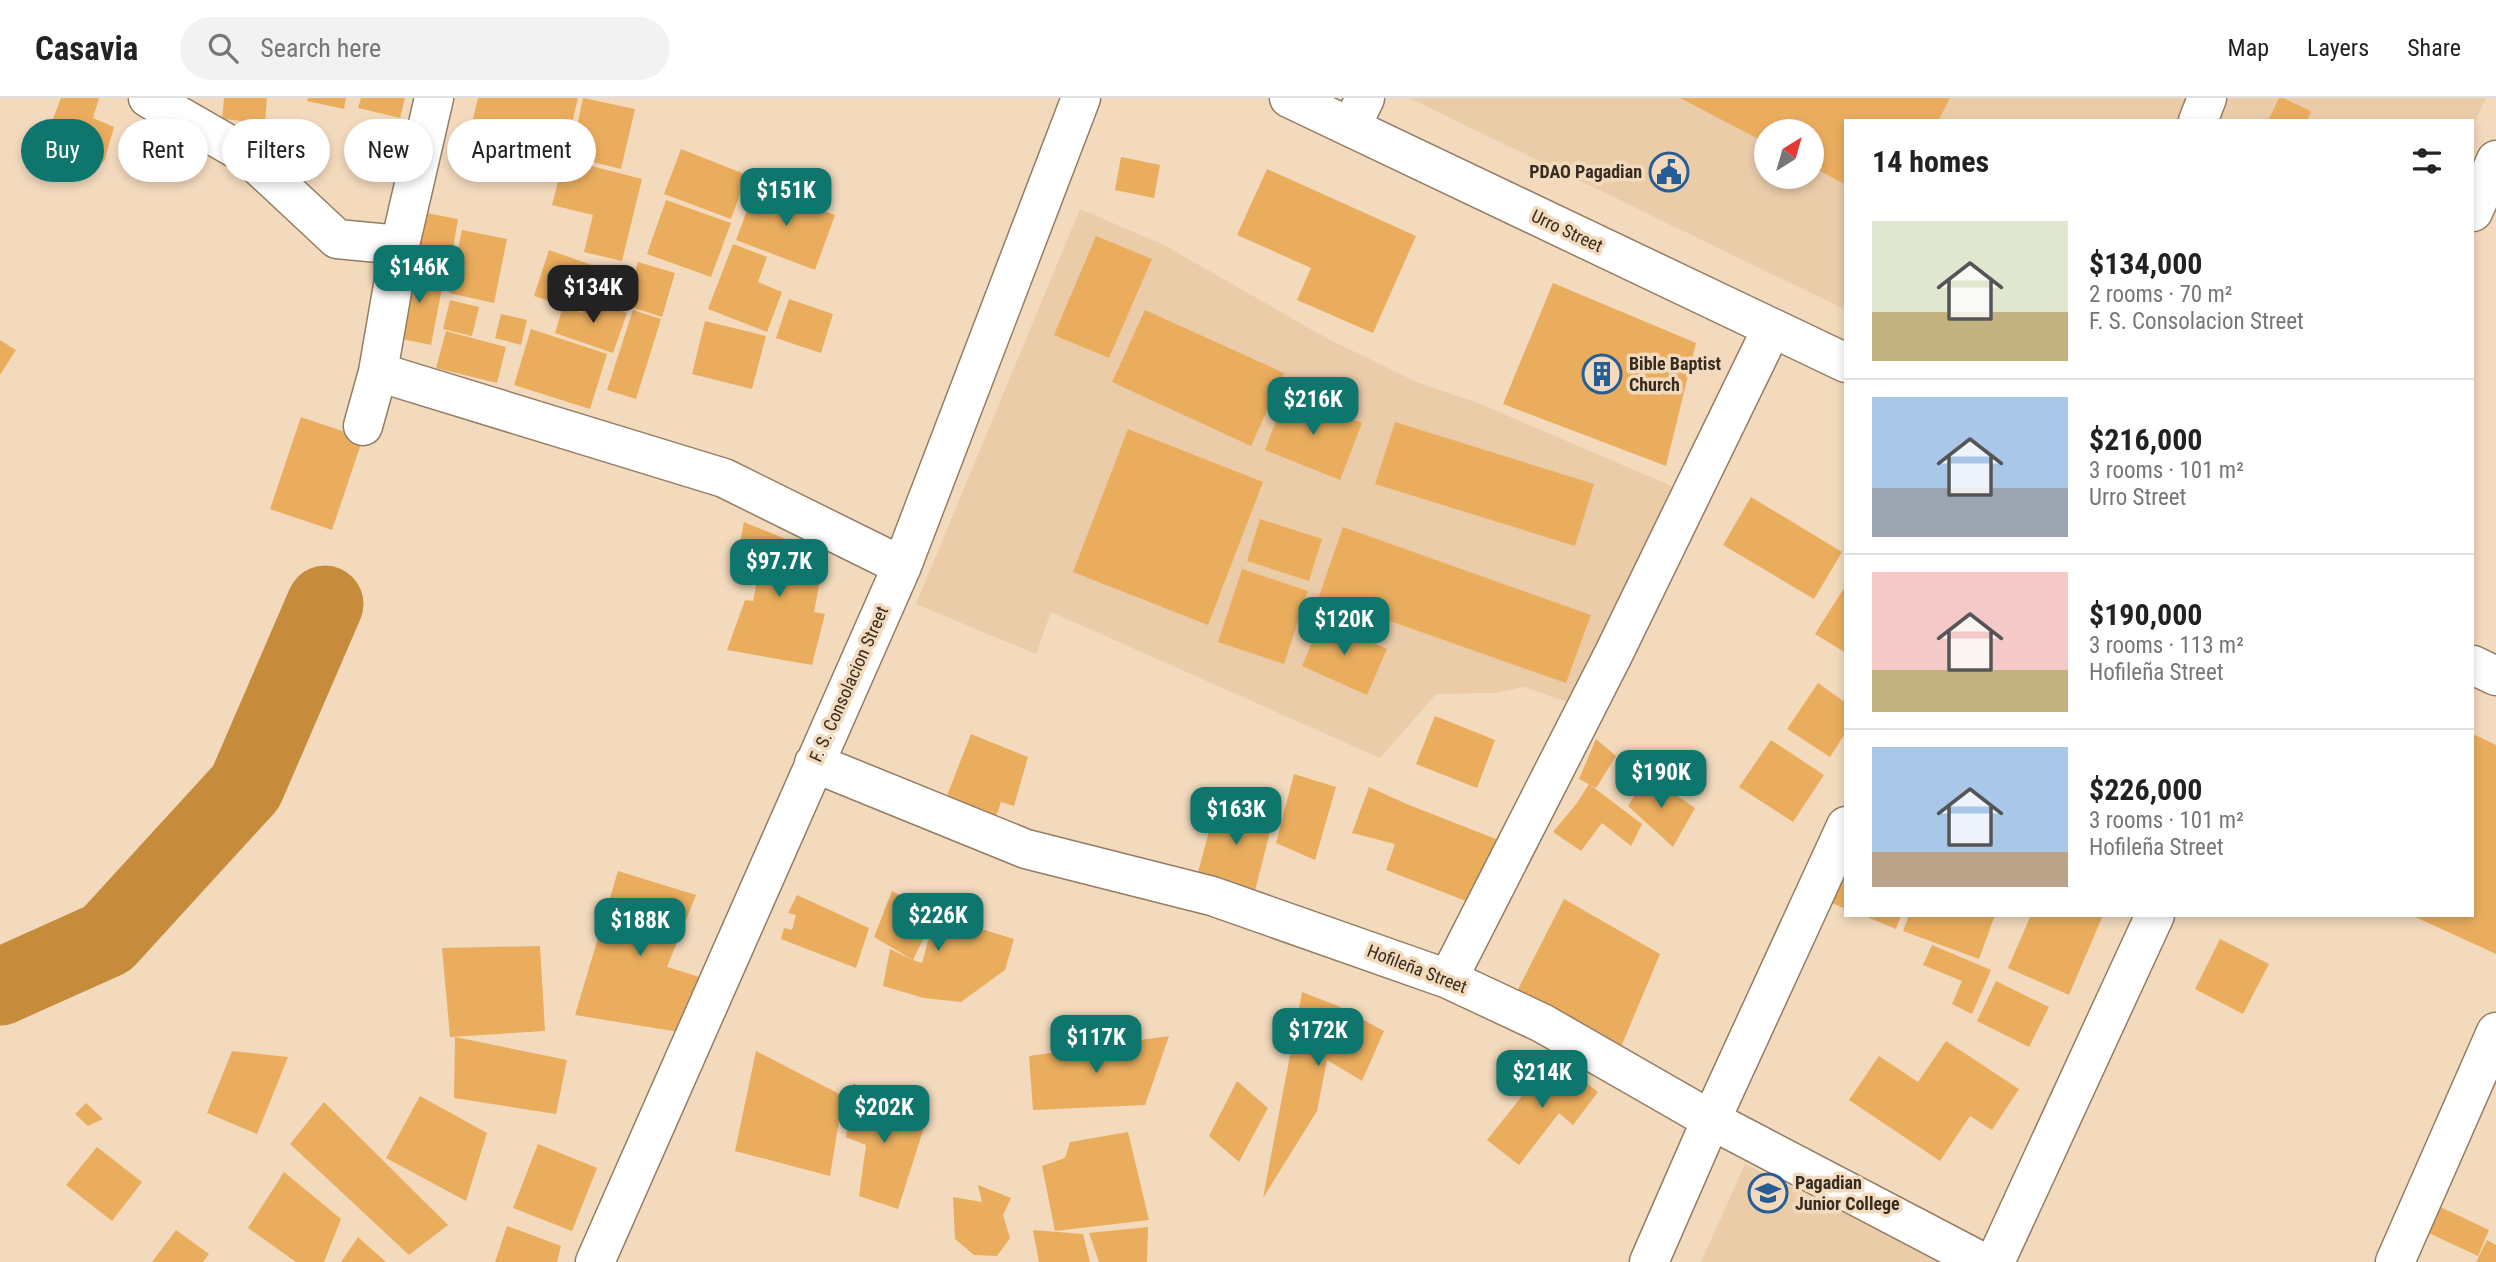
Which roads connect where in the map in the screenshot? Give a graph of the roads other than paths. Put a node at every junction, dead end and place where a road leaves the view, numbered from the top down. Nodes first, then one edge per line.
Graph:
1 (148, 98) edge
2 (434, 98) edge
3 (1081, 98) edge
4 (1289, 98) edge
5 (2207, 98) edge
6 (1358, 113) edge
7 (2199, 119) edge
8 (2496, 160) edge
9 (2474, 210) edge
10 (400, 245) junction
11 (1772, 328) junction
12 (1844, 362) edge
13 (378, 372) junction
14 (363, 426) dead end
15 (902, 566) junction
16 (2474, 665) edge
17 (2496, 676) edge
18 (814, 762) junction
19 (1844, 830) edge
20 (2154, 917) edge
21 (1448, 979) junction
22 (2496, 1032) edge
23 (1711, 1120) junction
24 (596, 1262) edge
25 (1649, 1262) edge
26 (1983, 1262) edge
27 (1995, 1262) edge
28 (2395, 1262) edge

1 - 10 street
2 - 10 street
3 - 15 street, F. S. Consolacion Street
4 - 6 street, Urro Street
5 - 7 street
6 - 11 street, Urro Street
8 - 9 street
10 - 13 street
11 - 12 street, Urro Street
11 - 21 street
13 - 14 street
13 - 15 street
15 - 18 street, F. S. Consolacion Street
16 - 17 street
18 - 21 street, Hofileña Street
18 - 24 street, F. S. Consolacion Street
19 - 23 street
20 - 27 street
21 - 23 street, Hofileña Street
22 - 28 street
23 - 25 street
23 - 26 street, Hofileña Street

